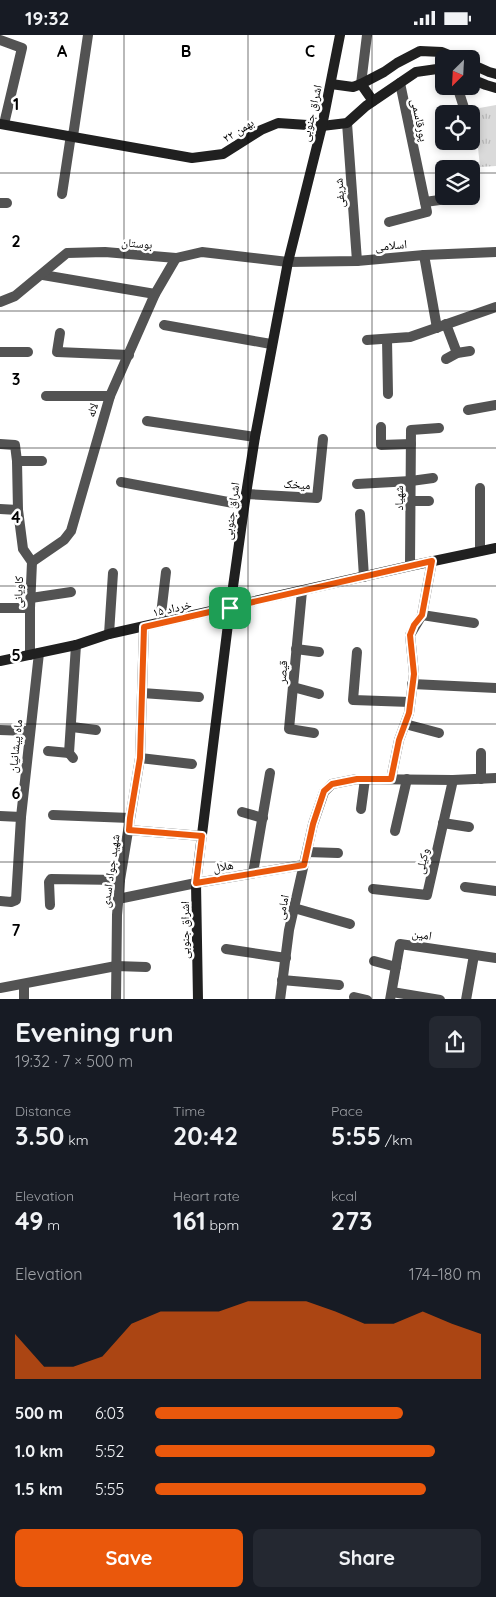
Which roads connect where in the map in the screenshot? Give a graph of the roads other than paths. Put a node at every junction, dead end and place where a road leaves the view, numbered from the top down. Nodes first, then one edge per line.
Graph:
1 (88, 35) edge
2 (340, 35) edge
3 (368, 35) edge
4 (0, 40) edge
5 (435, 51) edge
6 (480, 68) edge
7 (435, 69) edge
8 (496, 74) edge
9 (400, 83) junction
10 (480, 83) edge
11 (331, 84) junction
12 (361, 84) junction
13 (496, 88) edge
14 (373, 101) junction
15 (347, 123) junction
16 (2, 124) edge
17 (322, 125) junction
18 (72, 135) junction
19 (62, 195) dead end
20 (435, 201) edge
21 (425, 202) junction
22 (390, 222) dead end
23 (496, 252) edge
24 (424, 255) junction
25 (176, 258) junction
26 (357, 261) junction
27 (288, 262) junction
28 (43, 275) junction
29 (155, 295) junction
30 (0, 302) edge
31 (496, 309) edge
32 (164, 325) dead end
33 (441, 326) junction
34 (60, 333) dead end
35 (387, 339) junction
36 (367, 340) dead end
37 (271, 344) junction
38 (470, 351) dead end
39 (0, 352) edge
40 (28, 352) dead end
41 (457, 353) junction
42 (129, 355) junction
43 (446, 359) dead end
44 (388, 394) dead end
45 (46, 395) dead end
46 (110, 395) junction
47 (496, 405) edge
48 (468, 410) dead end
49 (147, 421) dead end
50 (381, 427) dead end
51 (439, 428) dead end
52 (254, 437) junction
53 (323, 439) dead end
54 (0, 444) edge
55 (411, 444) junction
56 (17, 461) junction
57 (42, 461) dead end
58 (433, 478) dead end
59 (411, 481) junction
60 (121, 482) dead end
61 (357, 484) dead end
62 (480, 489) dead end
63 (245, 499) junction
64 (411, 501) junction
65 (429, 501) dead end
66 (0, 509) edge
67 (18, 510) junction
68 (360, 515) dead end
69 (496, 549) edge
70 (480, 551) junction
71 (432, 561) junction
72 (32, 562) junction
73 (410, 566) junction
74 (166, 572) dead end
75 (113, 573) dead end
76 (364, 577) junction
77 (71, 591) dead end
78 (302, 591) junction
79 (31, 597) junction
80 (0, 608) edge
81 (30, 608) junction
82 (230, 608) junction
83 (422, 615) junction
84 (160, 623) junction
85 (474, 623) dead end
86 (144, 627) junction
87 (109, 634) junction
88 (76, 645) junction
89 (296, 649) junction
90 (319, 652) dead end
91 (358, 653) dead end
92 (34, 654) junction
93 (0, 661) edge
94 (412, 684) junction
95 (293, 687) junction
96 (496, 689) edge
97 (142, 693) junction
98 (318, 694) dead end
99 (199, 697) dead end
100 (410, 702) junction
101 (405, 724) junction
102 (72, 727) junction
103 (0, 730) edge
104 (96, 730) dead end
105 (29, 731) junction
106 (314, 733) dead end
107 (439, 733) dead end
108 (48, 751) dead end
109 (481, 753) dead end
110 (140, 758) junction
111 (192, 765) dead end
112 (270, 773) dead end
113 (365, 779) junction
114 (391, 779) junction
115 (407, 779) junction
116 (481, 779) junction
117 (496, 779) edge
118 (453, 780) junction
119 (361, 809) dead end
120 (242, 812) dead end
121 (53, 815) dead end
122 (0, 816) edge
123 (21, 817) junction
124 (130, 818) junction
125 (263, 818) junction
126 (443, 823) junction
127 (469, 827) dead end
128 (129, 830) junction
129 (395, 831) dead end
130 (202, 836) junction
131 (306, 852) junction
132 (338, 853) dead end
133 (304, 865) junction
134 (253, 873) junction
135 (120, 879) junction
136 (196, 883) junction
137 (465, 887) dead end
138 (373, 889) dead end
139 (496, 891) edge
140 (118, 899) junction
141 (0, 901) edge
142 (50, 905) dead end
143 (294, 908) junction
144 (350, 924) dead end
145 (226, 949) dead end
146 (474, 955) junction
147 (286, 958) junction
148 (496, 958) edge
149 (374, 961) dead end
150 (116, 966) junction
151 (146, 967) dead end
152 (396, 967) junction
153 (282, 980) junction
154 (24, 984) junction
155 (339, 985) dead end
156 (0, 988) edge
157 (391, 996) edge
158 (354, 997) dead end
159 (24, 999) edge
160 (116, 999) edge
161 (197, 999) edge
162 (280, 999) edge
163 (367, 999) edge
164 (440, 999) edge
165 (466, 999) edge

1 - 18 street
2 - 11 street, اشراق جنوبی
3 - 12 street
4 - 16 street
5 - 12 street
6 - 8 street
7 - 9 street
9 - 14 street
9 - 21 street, پورقاسمی
10 - 13 street
11 - 12 street
11 - 17 street, اشراق جنوبی
12 - 14 street
14 - 15 street
15 - 17 street, ۲۲ بهمن
15 - 26 street, شریفی
16 - 18 street, ۲۲ بهمن
17 - 18 street, ۲۲ بهمن
17 - 27 street, اشراق جنوبی
18 - 19 street
20 - 21 street
21 - 22 street
23 - 24 street, اسلامی
24 - 26 street, اسلامی
24 - 33 street
25 - 27 street, بوستان
25 - 28 street, بوستان
25 - 29 street, لاله
26 - 27 street, اسلامی
27 - 37 street, اشراق جنوبی
28 - 29 street
28 - 30 street, بوستان
29 - 42 street, لاله
31 - 33 street
32 - 37 street
33 - 35 street
33 - 41 street
34 - 42 street
35 - 36 street
35 - 44 street
37 - 52 street, اشراق جنوبی
38 - 41 street
39 - 40 street
41 - 43 street
42 - 46 street, لاله
45 - 46 street
46 - 72 street, لاله
47 - 48 street
49 - 52 street
50 - 55 street
51 - 55 street, شهیاد
52 - 63 street, اشراق جنوبی
53 - 63 street, میخک
54 - 56 street, کاویانی
55 - 59 street, شهیاد
56 - 57 street
56 - 67 street, کاویانی
58 - 59 street
59 - 61 street
59 - 64 street, شهیاد
60 - 63 street
62 - 70 street
63 - 82 street, اشراق جنوبی
64 - 65 street
64 - 73 street, شهیاد
66 - 67 street
67 - 72 street, کاویانی
68 - 76 street
69 - 70 street, ۱۵ خرداد
70 - 71 street, ۱۵ خرداد
71 - 73 street, ۱۵ خرداد
71 - 83 street
72 - 79 street, کاویانی
73 - 76 street, ۱۵ خرداد
74 - 84 street
75 - 87 street
76 - 78 street, ۱۵ خرداد
77 - 79 street
78 - 82 street, ۱۵ خرداد
78 - 89 street, قیصر
79 - 81 street, کاویانی
80 - 81 street
81 - 92 street, کاویانی
82 - 84 street, ۱۵ خرداد
82 - 130 street, اشراق جنوبی
83 - 85 street
83 - 94 street
84 - 86 street, ۱۵ خرداد
86 - 87 street, ۱۵ خرداد
86 - 97 street, شهید جواد اسدی
87 - 88 street, ۱۵ خرداد
88 - 92 street, ۱۵ خرداد
88 - 102 street
89 - 90 street
89 - 95 street, قیصر
91 - 100 street
92 - 93 street, ۱۵ خرداد
92 - 105 street, ماه پیشانیان
94 - 96 street
94 - 100 street
95 - 98 street
95 - 106 street, قیصر
97 - 99 street
97 - 110 street, شهید جواد اسدی
100 - 101 street
101 - 107 street
101 - 114 street
102 - 104 street
102 - 108 street
103 - 105 street
105 - 123 street, ماه پیشانیان
109 - 116 street
110 - 111 street
110 - 124 street, شهید جواد اسدی
112 - 125 street
113 - 114 street
113 - 119 street
113 - 131 street, امامی
114 - 115 street
115 - 118 street
115 - 129 street
116 - 117 street
116 - 118 street
118 - 126 street, وکیلی
120 - 125 street
121 - 124 street
122 - 123 street
123 - 141 street, ماه پیشانیان
124 - 128 street, شهید جواد اسدی
125 - 134 street
126 - 127 street
126 - 138 street, وکیلی
128 - 130 street
128 - 135 street, شهید جواد اسدی
130 - 136 street, اشراق جنوبی
131 - 132 street
131 - 133 street, امامی
133 - 134 street, هلال
133 - 143 street, امامی
134 - 136 street, هلال
135 - 140 street, شهید جواد اسدی
135 - 142 street
136 - 140 street, هلال
136 - 161 street, اشراق جنوبی
137 - 139 street
140 - 150 street, شهید جواد اسدی
143 - 144 street
143 - 147 street, امامی
145 - 147 street
146 - 148 street, امین
146 - 152 street, امین
146 - 165 street
147 - 153 street, امامی
149 - 152 street
150 - 151 street
150 - 154 street
150 - 160 street, شهید جواد اسدی
152 - 157 street, امین
153 - 155 street
153 - 162 street, امامی
154 - 156 street
154 - 159 street
157 - 164 street
158 - 163 street

